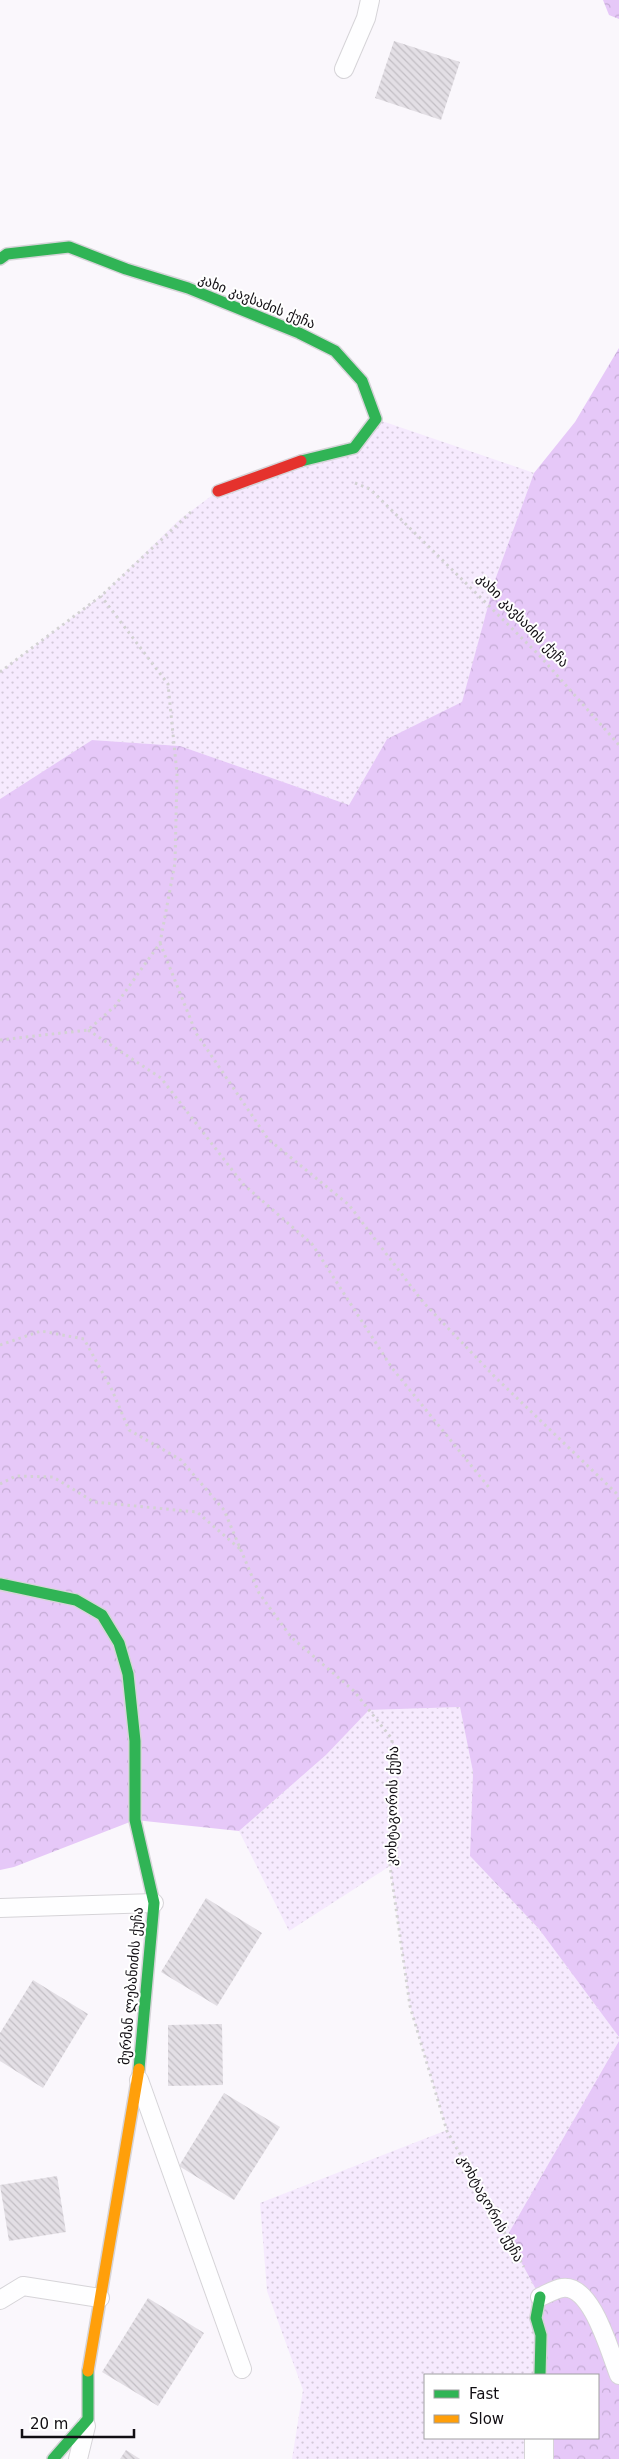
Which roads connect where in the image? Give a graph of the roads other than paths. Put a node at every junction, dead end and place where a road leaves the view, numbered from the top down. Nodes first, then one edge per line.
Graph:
1 (370, 0) edge
2 (344, 69) dead end
3 (0, 259) edge
4 (218, 491) road end
5 (0, 1584) edge
6 (154, 1903) junction
7 (0, 1908) edge
8 (138, 2077) junction
9 (540, 2297) joint
10 (100, 2298) junction
11 (0, 2300) edge
12 (242, 2369) dead end
13 (540, 2374) edge
14 (619, 2375) edge
15 (88, 2419) junction
16 (539, 2439) edge
17 (53, 2459) edge
18 (78, 2459) edge
19 (538, 2459) edge

1 - 2 lane
3 - 4 street, კახი კავსაძის ქუჩა
5 - 6 street, მურმან ლებანიძის ქუჩა
6 - 7 lane
6 - 8 street, მურმან ლებანიძის ქუჩა
8 - 10 street, მურმან ლებანიძის ქუჩა
8 - 12 lane
9 - 13 street
9 - 14 lane
10 - 11 lane
10 - 15 street, მურმან ლებანიძის ქუჩა
15 - 17 street
15 - 18 lane
16 - 19 street

